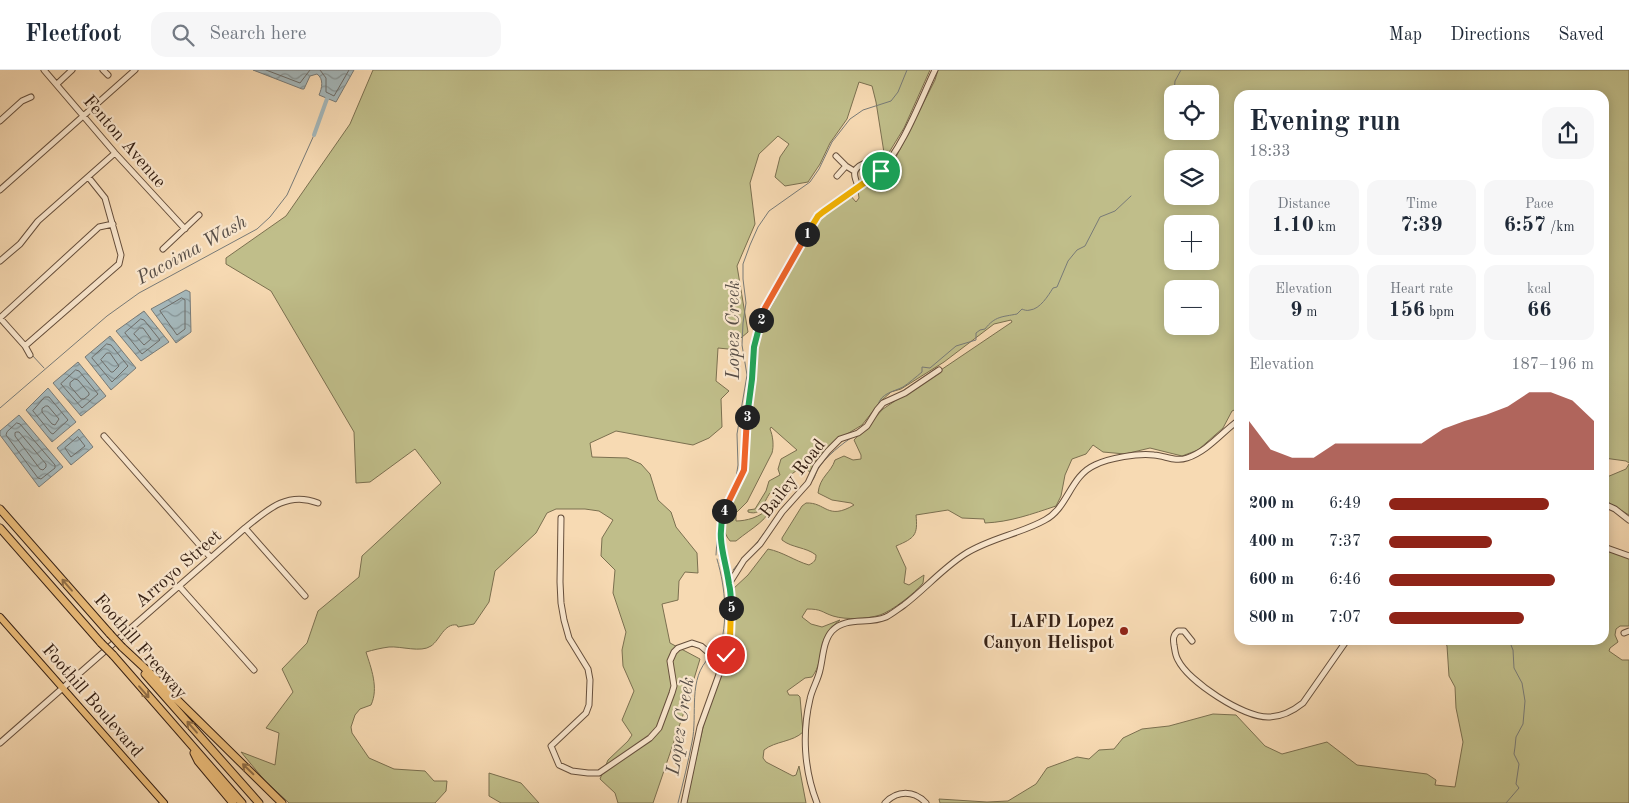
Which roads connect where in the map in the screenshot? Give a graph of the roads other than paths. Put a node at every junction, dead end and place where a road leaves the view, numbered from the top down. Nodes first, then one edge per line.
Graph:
1 (44, 70) edge
2 (72, 70) edge
3 (103, 70) edge
4 (136, 70) edge
5 (935, 70) edge
6 (108, 75) dead end
7 (57, 84) junction
8 (31, 97) dead end
9 (84, 115) junction
10 (0, 121) edge
11 (115, 154) junction
12 (836, 156) dead end
13 (863, 164) dead end
14 (846, 166) junction
15 (854, 171) junction
16 (838, 176) dead end
17 (89, 178) junction
18 (859, 188) junction
19 (0, 190) edge
20 (199, 215) dead end
21 (112, 224) junction
22 (185, 229) junction
23 (163, 249) dead end
24 (0, 261) edge
25 (0, 318) edge
26 (25, 346) junction
27 (30, 355) dead end
28 (939, 370) dead end
29 (1234, 425) edge
30 (104, 436) dead end
31 (318, 503) dead end
32 (1609, 506) edge
33 (0, 509) edge
34 (561, 518) dead end
35 (1629, 520) edge
36 (0, 528) edge
37 (245, 528) junction
38 (1609, 549) edge
39 (1629, 556) edge
40 (211, 558) junction
41 (730, 584) junction
42 (179, 586) junction
43 (305, 596) dead end
44 (0, 617) edge
45 (1192, 641) dead end
46 (1343, 645) edge
47 (122, 647) junction
48 (722, 667) junction
49 (254, 670) dead end
50 (62, 687) junction
51 (0, 742) edge
52 (190, 746) junction
53 (164, 803) edge
54 (233, 803) edge
55 (242, 803) edge
56 (258, 803) edge
57 (282, 803) edge
58 (684, 803) edge
59 (817, 803) edge
60 (885, 803) edge
61 (926, 803) edge

1 - 7 street, Fenton Avenue
2 - 7 street
3 - 6 street
4 - 9 street
5 - 18 street
7 - 9 street, Fenton Avenue
8 - 10 street
9 - 11 street, Fenton Avenue
9 - 19 street
11 - 17 street
11 - 22 street, Fenton Avenue
12 - 14 street
13 - 15 street
14 - 15 street
14 - 16 street
15 - 18 street
17 - 21 street
17 - 24 street
18 - 41 street
20 - 22 street
21 - 25 street
21 - 26 street
22 - 23 street
25 - 26 street
26 - 27 street
28 - 41 street, Bailey Road
29 - 59 street
30 - 40 street
31 - 37 street, Arroyo Street
32 - 35 street
47 -> 33 highway, Foothill Freeway, bridge
34 - 48 street
36 -> 52 highway, Foothill Freeway, bridge
37 - 40 street, Arroyo Street
37 - 43 street
38 - 39 street
40 - 42 street, Arroyo Street
41 - 48 street
42 - 49 street
42 - 50 street, Arroyo Street
44 - 50 main road, Foothill Boulevard
45 - 46 street
56 -> 47 highway, Foothill Freeway
57 -> 47 highway
48 - 58 street
50 - 51 street, Arroyo Street
50 - 53 main road, Foothill Boulevard
52 - 54 highway
52 - 55 highway, Foothill Freeway
60 - 61 street

